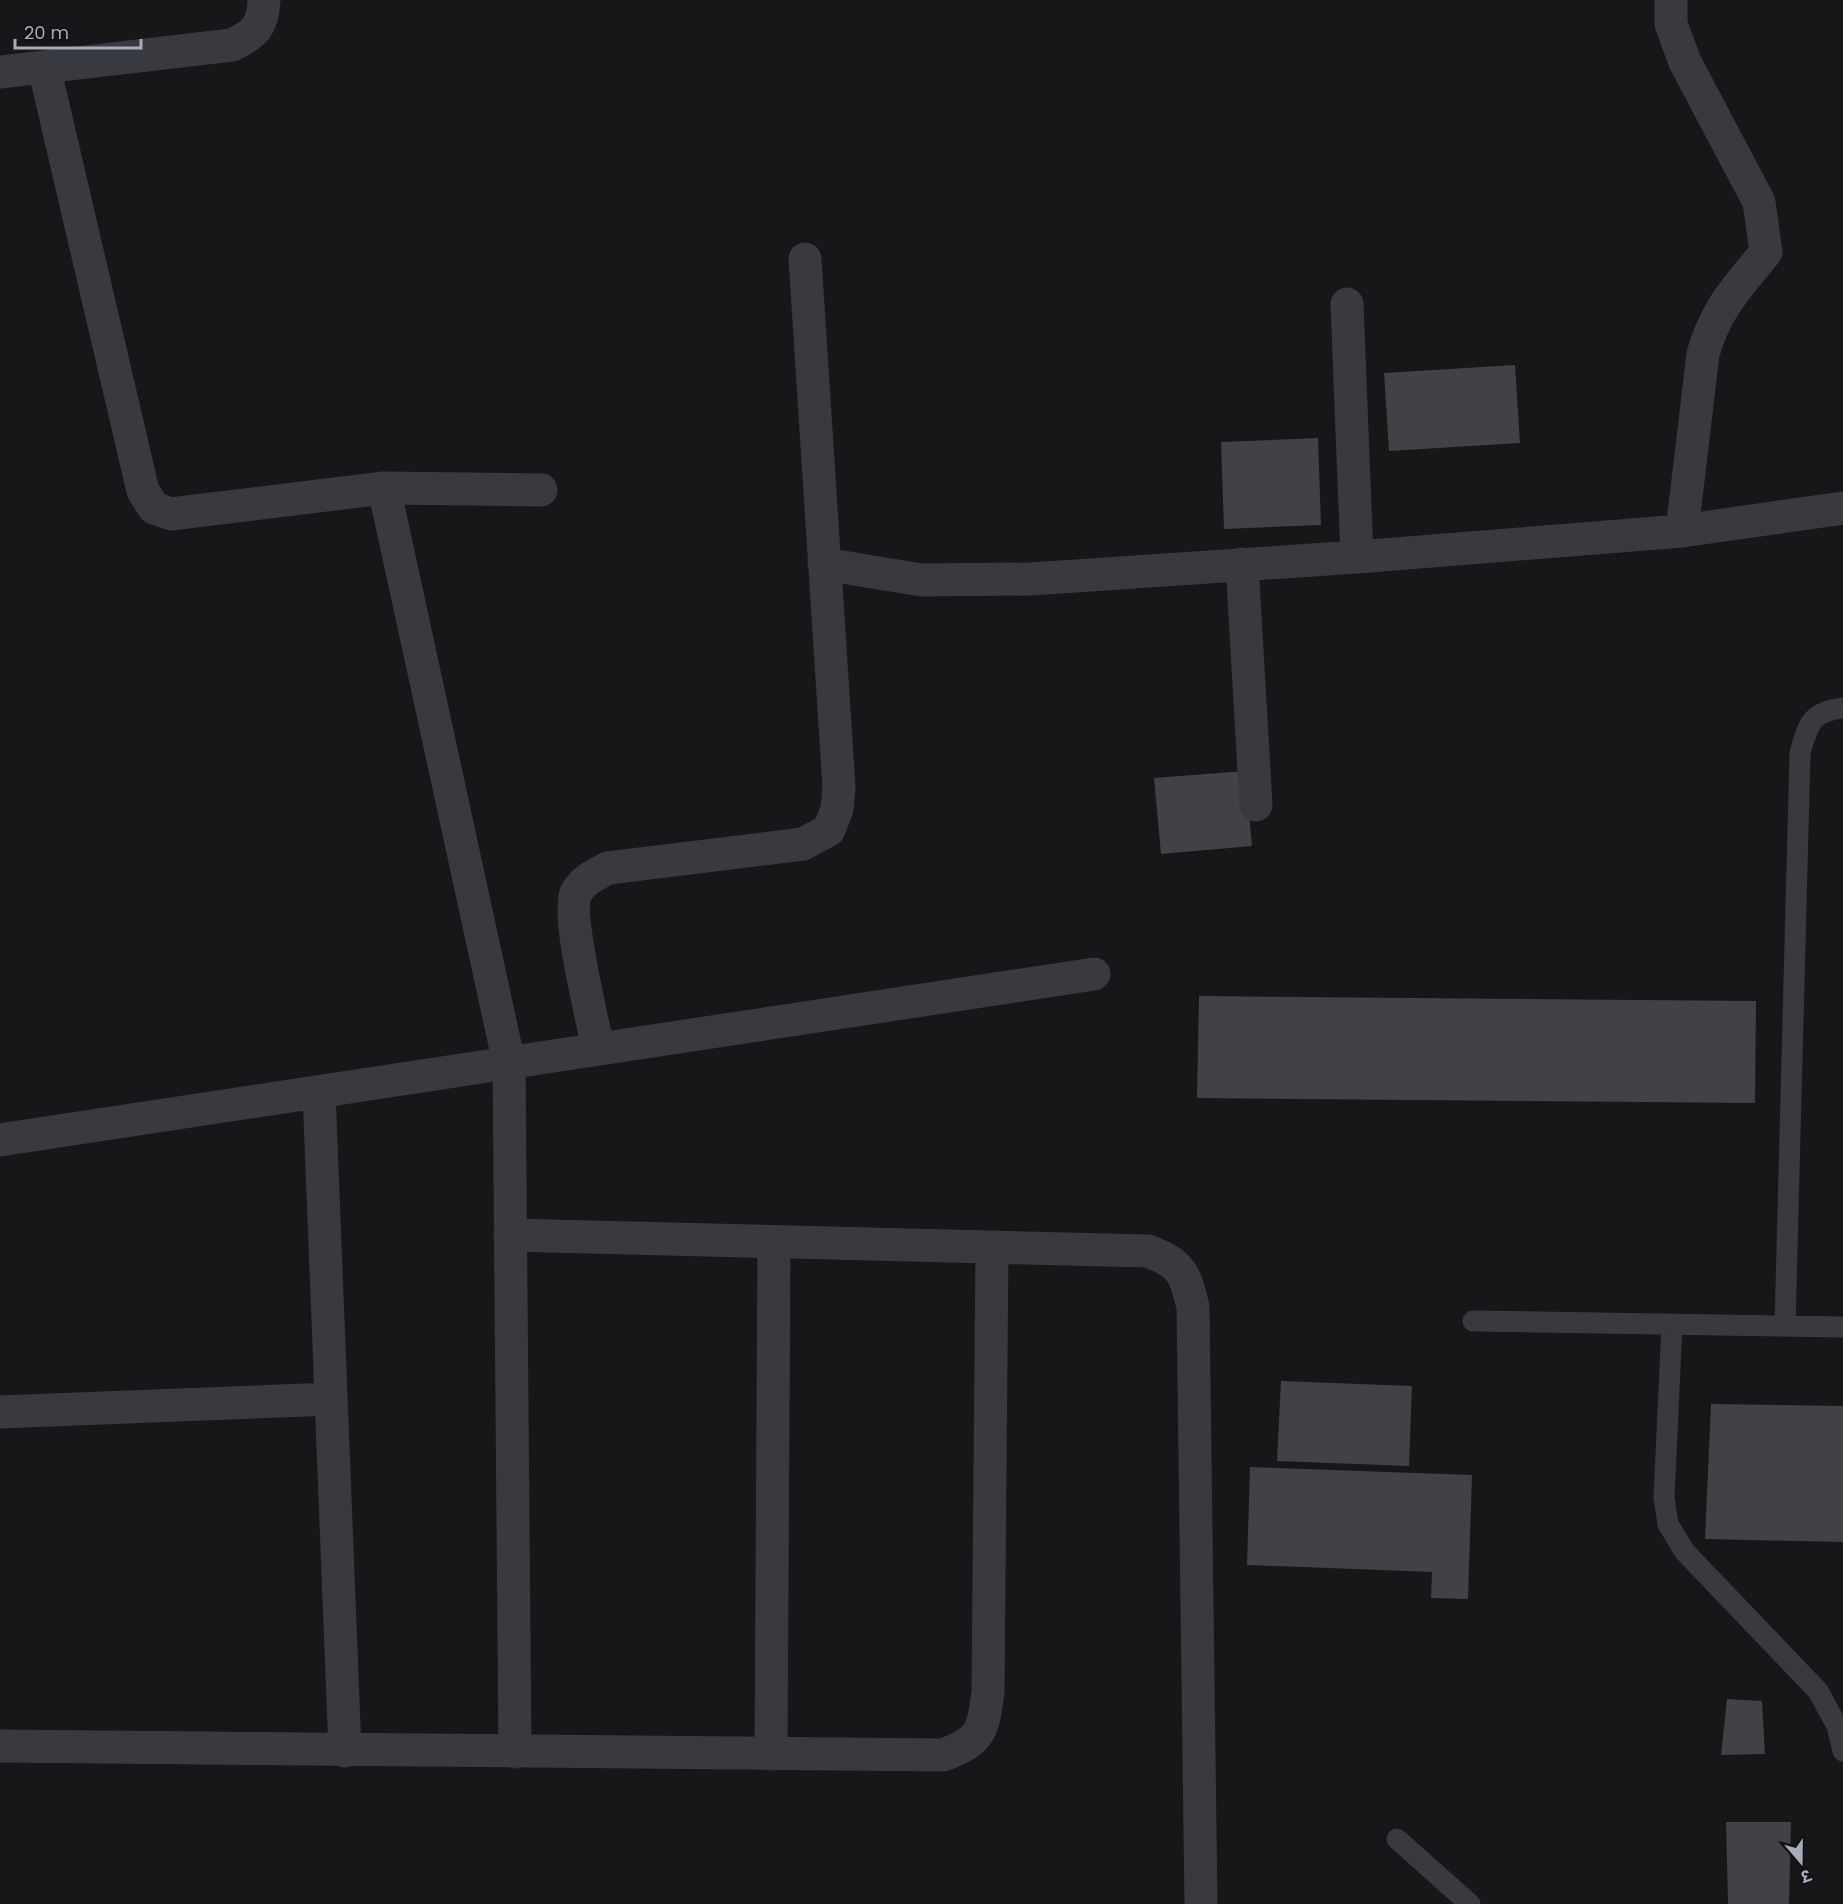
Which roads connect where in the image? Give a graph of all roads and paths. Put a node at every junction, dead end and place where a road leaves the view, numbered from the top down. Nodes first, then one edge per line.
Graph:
1 (264, 0) edge
2 (1671, 0) edge
3 (44, 67) junction
4 (0, 72) edge
5 (805, 259) dead end
6 (1347, 304) dead end
7 (384, 488) junction
8 (541, 490) dead end
9 (1843, 508) edge
10 (1682, 531) junction
11 (1357, 557) junction
12 (824, 564) junction
13 (1242, 564) junction
14 (1843, 708) edge
15 (1256, 805) dead end
16 (1094, 974) dead end
17 (598, 1049) junction
18 (509, 1063) junction
19 (319, 1092) junction
20 (0, 1140) edge
21 (510, 1235) junction
22 (774, 1242) junction
23 (992, 1248) junction
24 (1473, 1321) dead end
25 (1672, 1324) junction
26 (1785, 1326) junction
27 (1843, 1327) edge
28 (331, 1399) junction
29 (0, 1412) edge
30 (0, 1746) edge
31 (345, 1751) junction
32 (1843, 1751) edge
33 (515, 1752) junction
34 (771, 1754) junction
35 (1397, 1839) dead end
36 (1458, 1900) edge
37 (1201, 1904) edge

1 - 3 street
2 - 10 street
3 - 4 street
3 - 7 street
5 - 12 street
6 - 11 street
7 - 8 street
7 - 18 street
9 - 10 street
10 - 11 street
11 - 13 street
12 - 13 street
12 - 17 street
13 - 15 street
14 - 26 lane
16 - 17 street
17 - 18 street
18 - 19 street
18 - 21 street
19 - 20 street
19 - 28 street
21 - 22 street
21 - 33 street
22 - 23 street
22 - 34 street
23 - 34 street
23 - 37 street
24 - 25 lane
25 - 26 lane
25 - 32 lane
26 - 27 lane
28 - 29 street
28 - 31 street
30 - 31 street
31 - 33 street
33 - 34 street
35 - 36 lane

